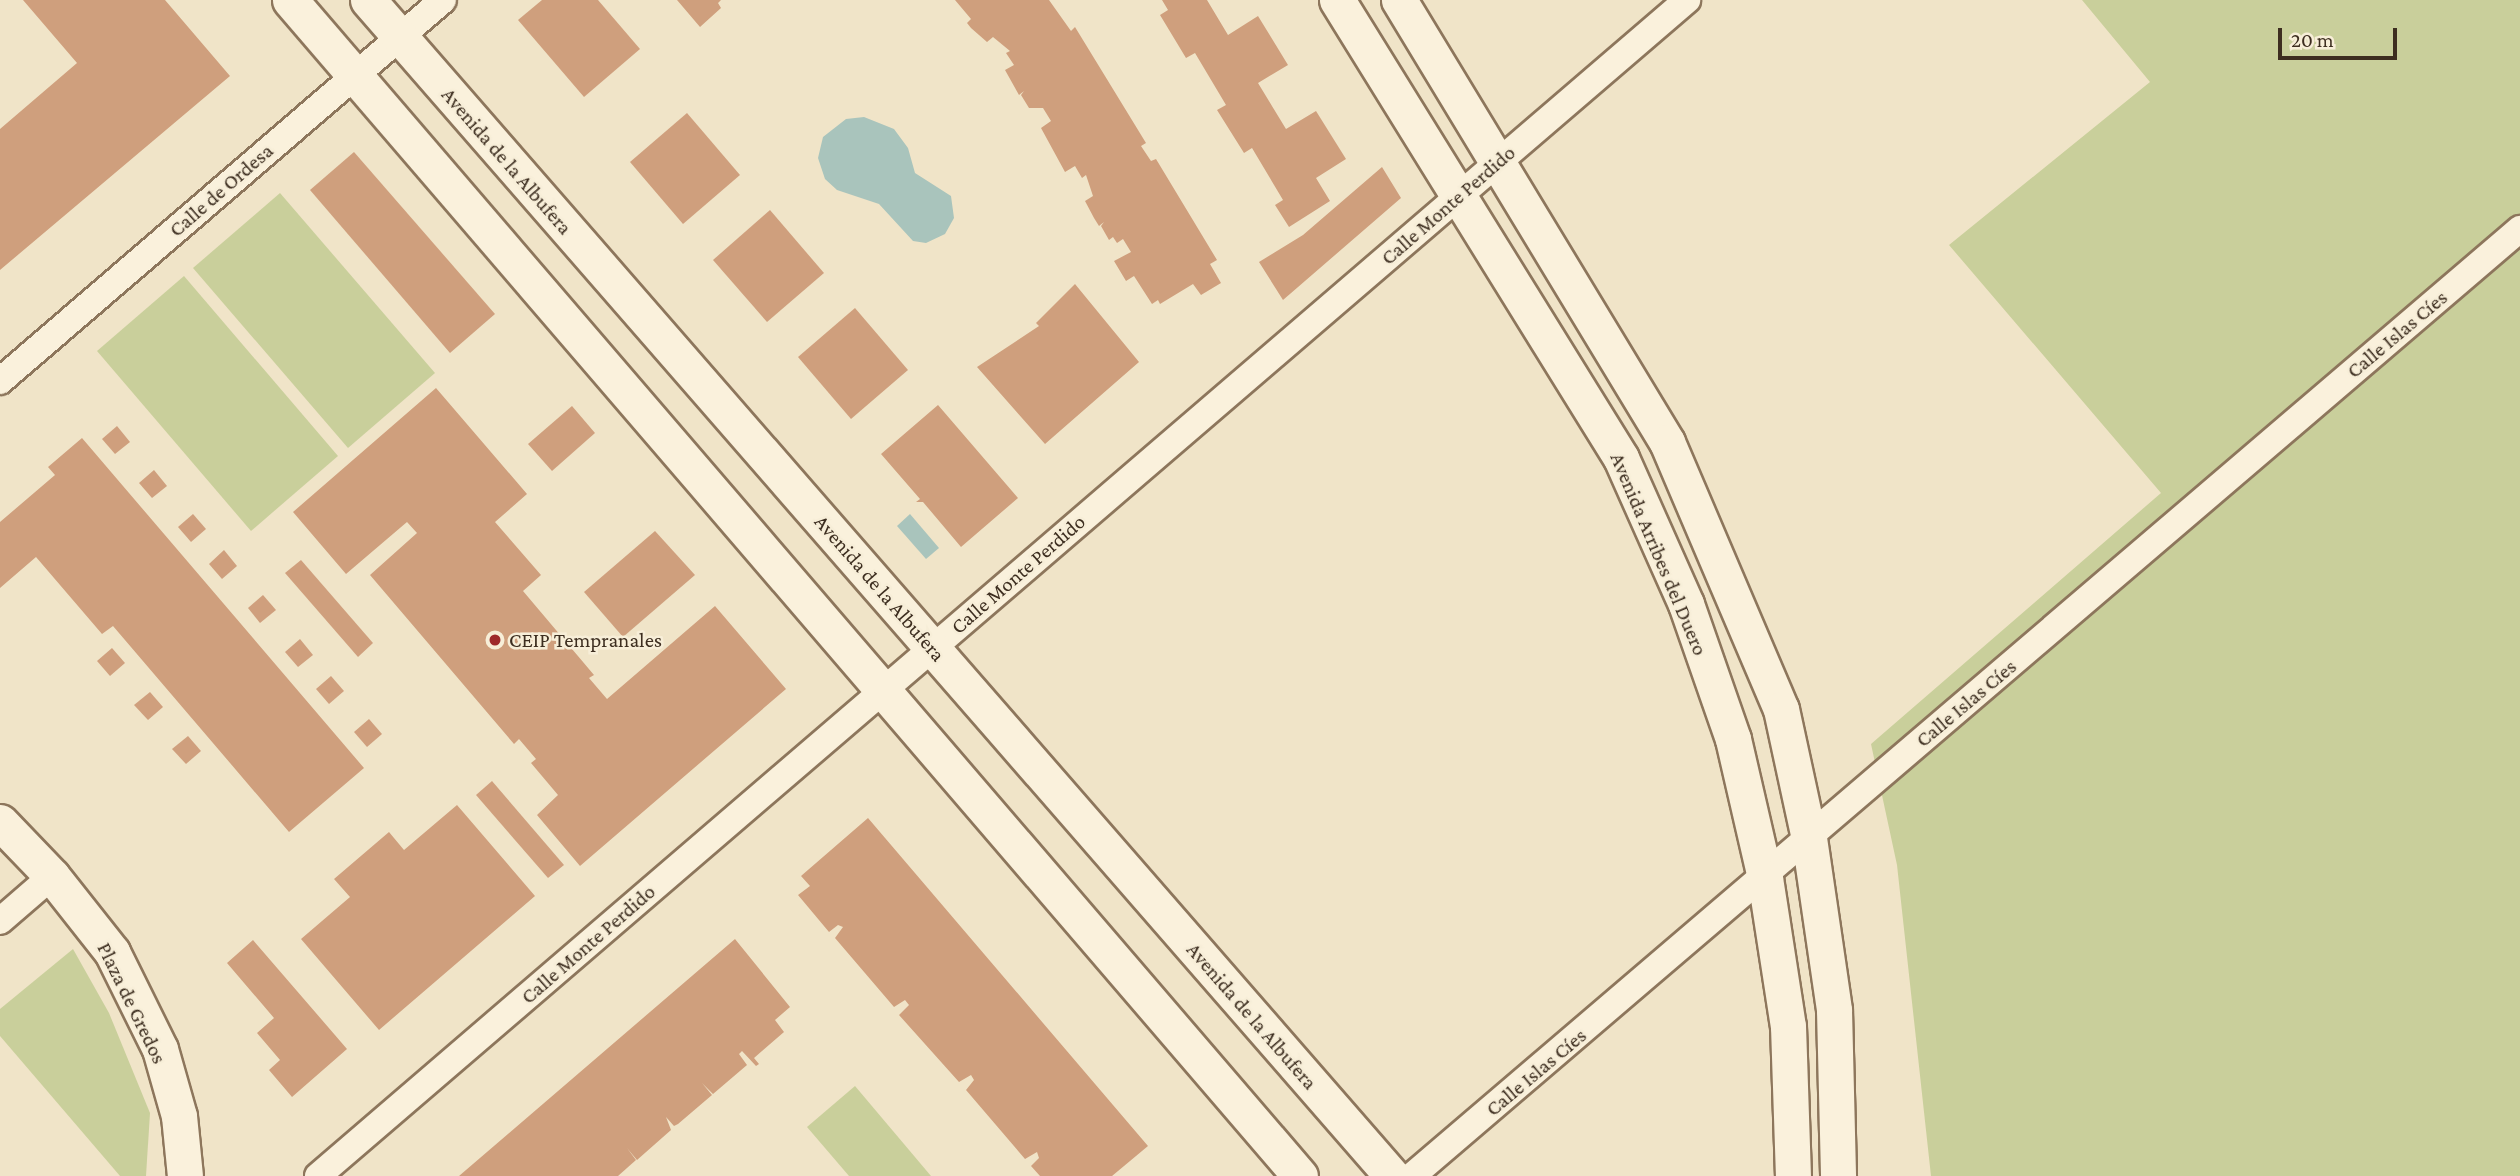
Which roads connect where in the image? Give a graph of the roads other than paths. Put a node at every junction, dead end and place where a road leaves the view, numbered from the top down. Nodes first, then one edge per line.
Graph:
1 (290, 0) edge
2 (368, 0) edge
3 (443, 0) edge
4 (1337, 0) edge
5 (1399, 0) edge
6 (1687, 0) edge
7 (400, 37) junction
8 (355, 75) junction
9 (1498, 162) junction
10 (1458, 196) junction
11 (2520, 229) edge
12 (0, 381) edge
13 (932, 648) junction
14 (883, 691) junction
15 (0, 822) edge
16 (1809, 838) junction
17 (52, 876) junction
18 (1765, 878) junction
19 (0, 921) edge
20 (186, 1176) edge
21 (318, 1176) edge
22 (1300, 1176) edge
23 (1392, 1176) edge
24 (1412, 1176) edge
25 (1793, 1176) edge
26 (1838, 1176) edge

1 - 8 street
2 - 7 street, Avenida de la Albufera
3 - 7 street, Calle de Ordesa
4 - 10 street, Avenida Arribes del Duero
5 - 9 street
6 - 9 street, Calle Monte Perdido
7 - 8 street, Calle de Ordesa
7 - 13 street, Avenida de la Albufera
8 - 12 street, Calle de Ordesa
8 - 14 street
9 - 10 street, Calle Monte Perdido
9 - 16 street
10 - 13 street, Calle Monte Perdido
10 - 18 street, Avenida Arribes del Duero
11 - 16 street, Calle Islas Cíes
13 - 14 street, Calle Monte Perdido
13 - 23 street, Avenida de la Albufera
14 - 21 street, Calle Monte Perdido
14 - 22 street
15 - 17 street, Plaza de Gredos
16 - 18 street, Calle Islas Cíes
16 - 26 street
17 - 19 street
17 - 20 street, Plaza de Gredos
18 - 24 street, Calle Islas Cíes
18 - 25 street, Avenida Arribes del Duero

